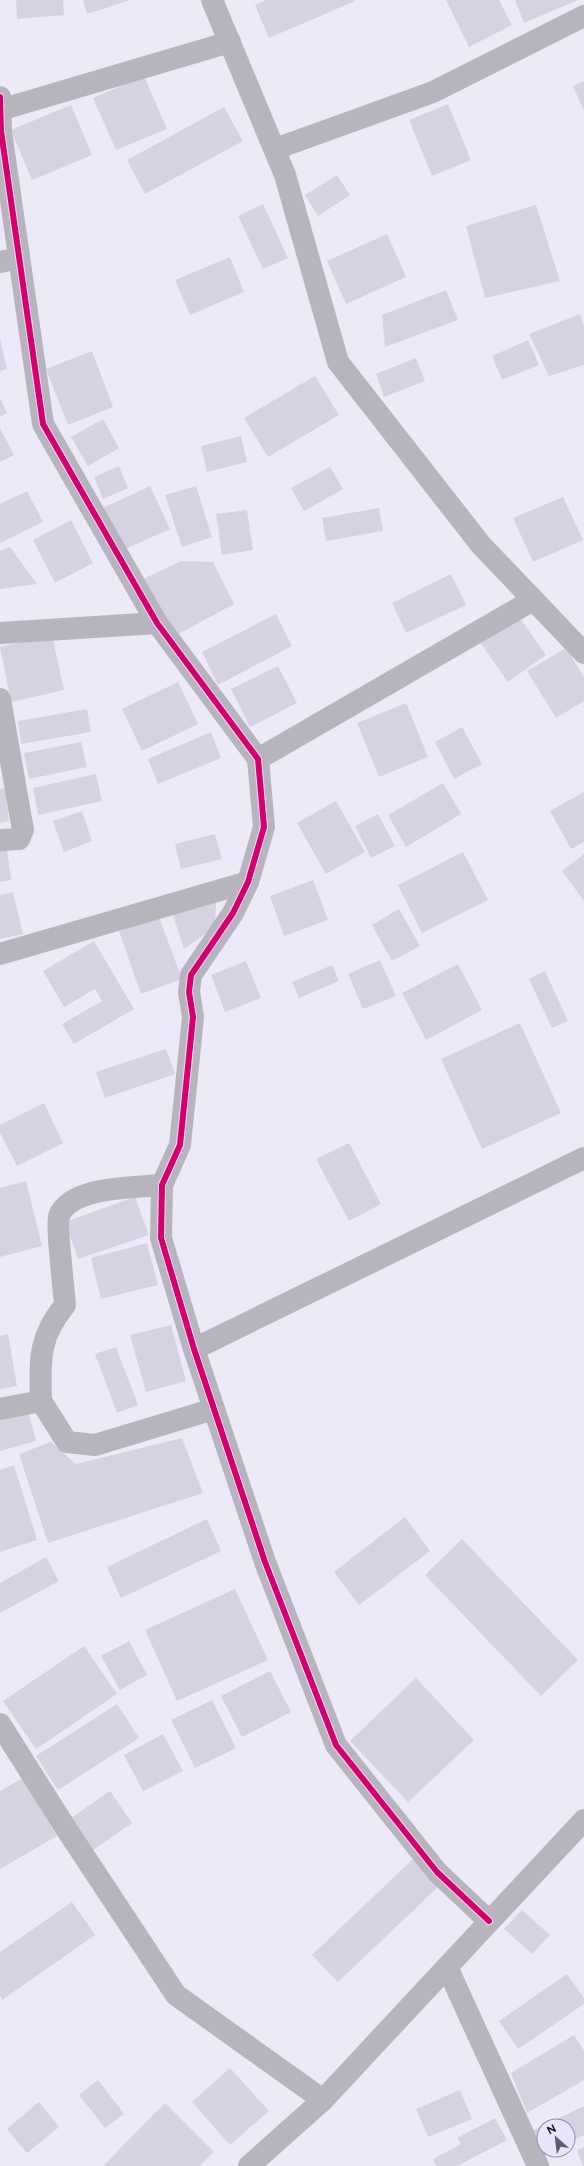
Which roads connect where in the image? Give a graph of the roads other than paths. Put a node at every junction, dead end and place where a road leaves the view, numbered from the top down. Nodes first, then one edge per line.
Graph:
1 (212, 0) edge
2 (584, 16) edge
3 (230, 42) junction
4 (0, 97) edge
5 (0, 110) edge
6 (275, 148) junction
7 (10, 260) edge
8 (533, 600) junction
9 (157, 623) junction
10 (0, 633) edge
11 (584, 653) edge
12 (0, 699) edge
13 (258, 759) junction
14 (0, 840) edge
15 (248, 882) junction
16 (0, 954) edge
17 (584, 1158) edge
18 (162, 1185) junction
19 (194, 1349) junction
20 (41, 1401) junction
21 (0, 1408) edge
22 (214, 1409) junction
23 (0, 1724) edge
24 (584, 1820) edge
25 (489, 1921) junction
26 (447, 1967) junction
27 (323, 2100) junction
28 (249, 2166) edge
29 (538, 2166) edge

1 - 3 street
2 - 6 street
3 - 5 street
3 - 6 street
4 - 5 street
5 - 7 street
6 - 8 street
7 - 9 street
8 - 11 street
8 - 13 street
9 - 10 street
9 - 13 street
12 - 14 street
13 - 15 street
15 - 16 street
15 - 18 street
17 - 19 street
18 - 19 street
18 - 20 street
19 - 22 street
20 - 21 street
20 - 22 street
22 - 25 street
23 - 27 street
24 - 25 street
25 - 26 street
26 - 27 street
26 - 29 street
27 - 28 street

